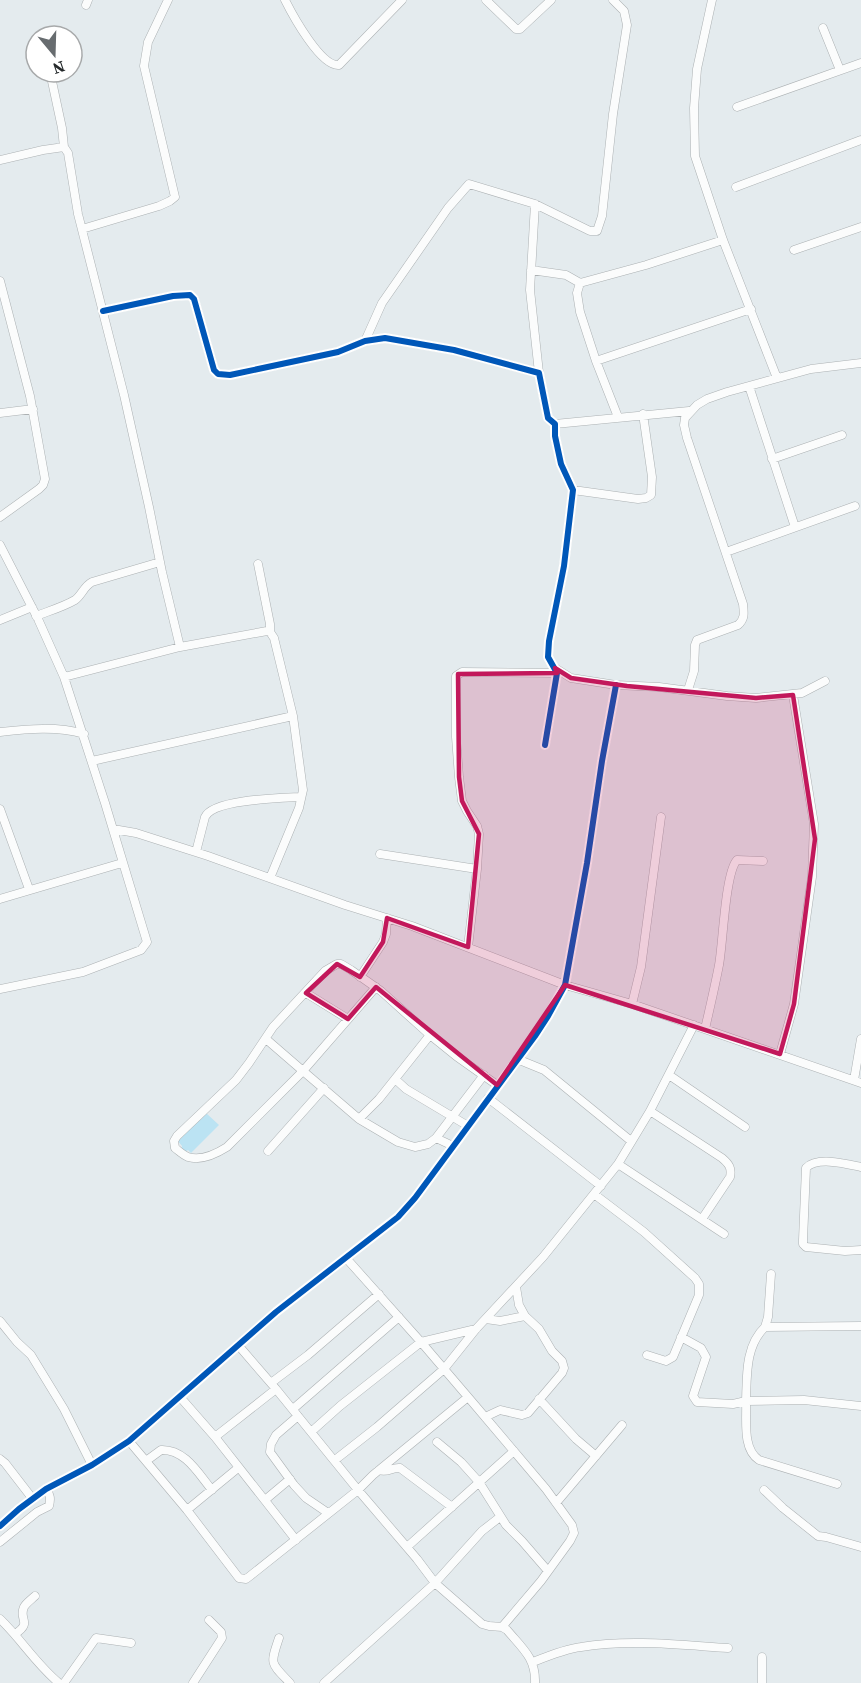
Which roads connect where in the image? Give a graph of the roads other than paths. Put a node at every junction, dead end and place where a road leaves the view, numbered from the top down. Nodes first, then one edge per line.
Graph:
1 (168, 0) edge
2 (285, 0) edge
3 (402, 0) edge
4 (486, 0) edge
5 (550, 0) edge
6 (613, 0) edge
7 (711, 0) edge
8 (823, 28) dead end
9 (861, 63) edge
10 (840, 70) junction
11 (53, 84) edge
12 (737, 107) dead end
13 (861, 140) edge
14 (64, 147) junction
15 (0, 160) edge
16 (736, 188) dead end
17 (535, 204) junction
18 (861, 227) edge
19 (82, 229) junction
20 (723, 240) junction
21 (794, 250) dead end
22 (531, 270) junction
23 (0, 280) edge
24 (580, 283) junction
25 (751, 309) junction
26 (103, 311) junction
27 (365, 341) junction
28 (596, 361) junction
29 (861, 363) edge
30 (539, 373) junction
31 (777, 378) junction
32 (749, 386) junction
33 (33, 409) junction
34 (690, 411) junction
35 (0, 413) edge
36 (644, 414) junction
37 (618, 417) junction
38 (555, 424) junction
39 (842, 435) dead end
40 (772, 459) junction
41 (573, 490) junction
42 (855, 506) dead end
43 (0, 517) edge
44 (795, 527) junction
45 (0, 545) edge
46 (726, 552) junction
47 (160, 562) junction
48 (258, 564) dead end
49 (32, 607) junction
50 (36, 616) junction
51 (0, 620) edge
52 (270, 632) junction
53 (180, 647) junction
54 (556, 670) junction
55 (64, 677) junction
56 (825, 681) dead end
57 (616, 685) junction
58 (628, 685) junction
59 (688, 690) junction
60 (793, 695) junction
61 (614, 698) junction
62 (293, 716) junction
63 (80, 722) junction
64 (67, 729) junction
65 (0, 732) edge
66 (84, 734) junction
67 (545, 745) dead end
68 (92, 761) junction
69 (301, 797) junction
70 (0, 809) edge
71 (661, 817) dead end
72 (113, 829) junction
73 (196, 852) junction
74 (380, 854) dead end
75 (764, 861) dead end
76 (122, 863) junction
77 (477, 869) junction
78 (270, 878) junction
79 (29, 890) junction
80 (0, 899) edge
81 (387, 918) junction
82 (468, 947) junction
83 (360, 977) junction
84 (565, 985) junction
85 (376, 987) junction
86 (0, 989) edge
87 (306, 993) junction
88 (632, 1004) junction
89 (348, 1019) junction
90 (693, 1025) junction
91 (705, 1029) junction
92 (430, 1035) junction
93 (266, 1039) junction
94 (861, 1039) edge
95 (780, 1054) junction
96 (517, 1059) junction
97 (303, 1071) junction
98 (484, 1075) junction
99 (669, 1075) junction
100 (395, 1079) junction
101 (857, 1081) edge
102 (497, 1085) junction
103 (324, 1088) junction
104 (488, 1098) junction
105 (650, 1111) junction
106 (453, 1116) junction
107 (359, 1119) junction
108 (468, 1126) junction
109 (746, 1127) dead end
110 (436, 1138) junction
111 (631, 1141) junction
112 (453, 1146) junction
113 (268, 1151) dead end
114 (618, 1164) junction
115 (861, 1167) edge
116 (601, 1186) junction
117 (594, 1194) junction
118 (702, 1219) junction
119 (724, 1234) dead end
120 (861, 1250) edge
121 (346, 1258) junction
122 (771, 1274) dead end
123 (516, 1287) junction
124 (379, 1294) junction
125 (525, 1316) junction
126 (399, 1317) junction
127 (486, 1319) junction
128 (0, 1321) edge
129 (861, 1326) edge
130 (765, 1327) junction
131 (476, 1329) junction
132 (681, 1337) junction
133 (421, 1342) junction
134 (238, 1345) junction
135 (647, 1355) dead end
136 (444, 1369) junction
137 (274, 1386) junction
138 (180, 1397) junction
139 (468, 1397) junction
140 (539, 1400) junction
141 (746, 1401) junction
142 (861, 1406) edge
143 (295, 1412) junction
144 (485, 1417) junction
145 (622, 1425) dead end
146 (311, 1431) junction
147 (215, 1437) junction
148 (129, 1441) junction
149 (437, 1442) dead end
150 (514, 1451) junction
151 (596, 1456) junction
152 (0, 1459) edge
153 (335, 1460) junction
154 (146, 1461) junction
155 (92, 1465) junction
156 (238, 1468) junction
157 (380, 1470) junction
158 (290, 1479) junction
159 (479, 1482) junction
160 (837, 1484) dead end
161 (46, 1489) junction
162 (212, 1490) junction
163 (358, 1490) junction
164 (764, 1490) dead end
165 (32, 1498) junction
166 (265, 1500) junction
167 (556, 1503) junction
168 (452, 1507) junction
169 (188, 1510) junction
170 (328, 1513) junction
171 (500, 1517) junction
172 (0, 1526) edge
173 (296, 1540) junction
174 (0, 1542) edge
175 (407, 1547) junction
176 (861, 1547) edge
177 (548, 1571) junction
178 (435, 1583) junction
179 (35, 1596) dead end
180 (0, 1619) edge
181 (209, 1620) dead end
182 (502, 1627) junction
183 (15, 1634) junction
184 (279, 1638) dead end
185 (131, 1642) dead end
186 (728, 1648) dead end
187 (762, 1657) dead end
188 (533, 1662) junction
189 (59, 1683) edge
190 (64, 1683) edge
191 (194, 1683) edge
192 (290, 1683) edge
193 (324, 1683) edge
194 (535, 1683) edge
195 (762, 1683) edge

1 - 19 street
2 - 3 street
4 - 5 street
6 - 17 street
7 - 20 street
8 - 10 street
9 - 10 street
10 - 12 street
11 - 14 street
13 - 16 street
14 - 15 street
14 - 19 street
17 - 22 street
17 - 27 street
18 - 21 street
19 - 26 street
20 - 24 street
20 - 25 street
22 - 24 street
22 - 30 street
23 - 33 street
24 - 28 street
25 - 28 street
25 - 31 street
26 - 27 street
26 - 47 street
27 - 30 street
28 - 37 street
29 - 31 street
30 - 38 street
31 - 32 street
32 - 34 street
32 - 40 street
33 - 35 street
33 - 43 street
34 - 36 street
34 - 46 street
36 - 37 street
36 - 41 street
37 - 38 street
38 - 41 street
39 - 40 street
40 - 44 street
41 - 54 street
42 - 44 street
44 - 46 street
45 - 49 street
46 - 59 street
47 - 50 street
47 - 53 street
48 - 52 street
49 - 50 street
49 - 51 street
50 - 55 street
52 - 53 street
52 - 62 street
53 - 55 street
54 - 57 street
54 - 67 street
54 - 77 street
55 - 63 street
56 - 60 street
57 - 58 street
57 - 61 street
58 - 59 street
58 - 61 street
59 - 60 street
60 - 95 street
61 - 84 street
62 - 68 street
62 - 69 street
63 - 64 street
63 - 66 street
64 - 65 street
64 - 66 street
66 - 68 street
68 - 72 street
69 - 73 street
69 - 78 street
70 - 79 street
71 - 88 street
72 - 73 street
72 - 76 street
73 - 78 street
74 - 77 street
75 - 91 street
76 - 79 street
76 - 86 street
77 - 82 street
78 - 81 street
79 - 80 street
81 - 82 street
81 - 83 street
82 - 84 street
83 - 85 street
83 - 87 street
84 - 88 street
84 - 96 street
85 - 89 street
85 - 92 street
87 - 89 street
87 - 93 street
88 - 90 street
89 - 97 street
90 - 91 street
90 - 99 street
91 - 95 street
92 - 98 street
92 - 100 street
93 - 97 street
93 - 97 street
94 - 101 street
95 - 101 street
96 - 102 street
96 - 111 street
97 - 103 street
98 - 102 street
98 - 106 street
99 - 105 street
99 - 109 street
100 - 106 street
100 - 107 street
102 - 104 street
103 - 107 street
103 - 113 street
104 - 108 street
104 - 116 street
105 - 111 street
105 - 118 street
106 - 108 street
106 - 110 street
107 - 110 street
108 - 112 street
110 - 112 street
111 - 114 street
112 - 121 street
114 - 116 street
114 - 118 street
115 - 120 street
116 - 117 street
117 - 123 street
117 - 132 street
118 - 119 street
121 - 124 street
121 - 134 street
122 - 130 street
123 - 125 street
123 - 127 street
124 - 126 street
124 - 137 street
125 - 127 street
125 - 140 street
126 - 133 street
126 - 143 street
127 - 131 street
128 - 155 street
129 - 130 street
130 - 141 street
131 - 133 street
131 - 136 street
132 - 135 street
132 - 141 street
133 - 136 street
133 - 146 street
134 - 137 street
134 - 138 street
136 - 139 street
136 - 153 street
137 - 143 street
137 - 147 street
138 - 147 street
138 - 148 street
139 - 144 street
139 - 157 street
140 - 144 street
140 - 151 street
141 - 142 street
141 - 160 street
143 - 146 street
143 - 158 street
144 - 150 street
145 - 151 street
146 - 153 street
147 - 156 street
148 - 154 street
148 - 155 street
149 - 159 street
150 - 159 street
150 - 167 street
151 - 167 street
152 - 165 street
153 - 163 street
154 - 162 street
154 - 169 street
155 - 161 street
156 - 162 street
156 - 166 street
157 - 163 street
157 - 168 street
158 - 166 street
158 - 170 street
159 - 168 street
159 - 171 street
161 - 165 street
161 - 174 street
162 - 169 street
163 - 170 street
163 - 175 street
164 - 176 street
165 - 172 street
166 - 173 street
167 - 177 street
168 - 175 street
169 - 173 street
170 - 173 street
171 - 177 street
171 - 178 street
175 - 178 street
177 - 182 street
178 - 182 street
178 - 193 street
179 - 183 street
180 - 183 street
181 - 191 street
182 - 188 street
183 - 189 street
184 - 192 street
185 - 190 street
186 - 188 street
187 - 195 street
188 - 194 street

